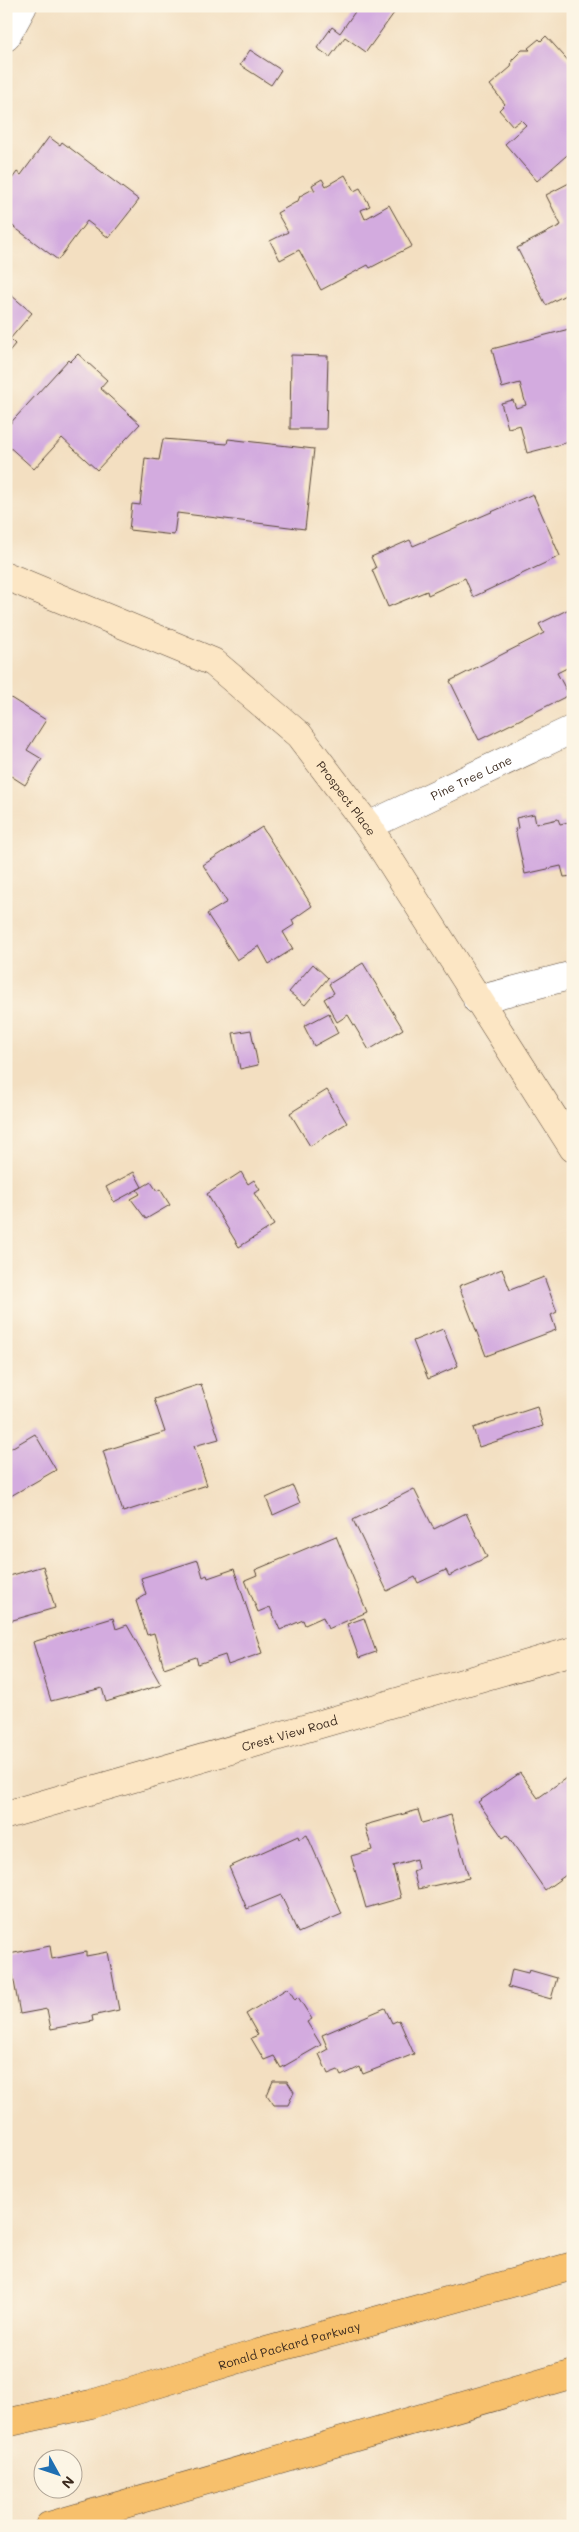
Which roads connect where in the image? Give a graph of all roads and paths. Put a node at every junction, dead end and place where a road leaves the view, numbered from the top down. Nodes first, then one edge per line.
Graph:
1 (23, 6) edge
2 (6, 37) edge
3 (6, 576) edge
4 (573, 729) edge
5 (368, 826) junction
6 (573, 975) edge
7 (477, 1000) junction
8 (573, 1148) edge
9 (573, 1651) edge
10 (6, 1815) edge
11 (573, 2266) edge
12 (573, 2374) edge
13 (6, 2423) edge
14 (50, 2526) edge

1 - 2 street
3 - 5 street, Prospect Place
4 - 5 street, Pine Tree Lane
5 - 7 street, Prospect Place
6 - 7 street
7 - 8 street, Prospect Place
9 - 10 street, Crest View Road
11 - 13 highway, Ronald Packard Parkway
12 - 14 highway

